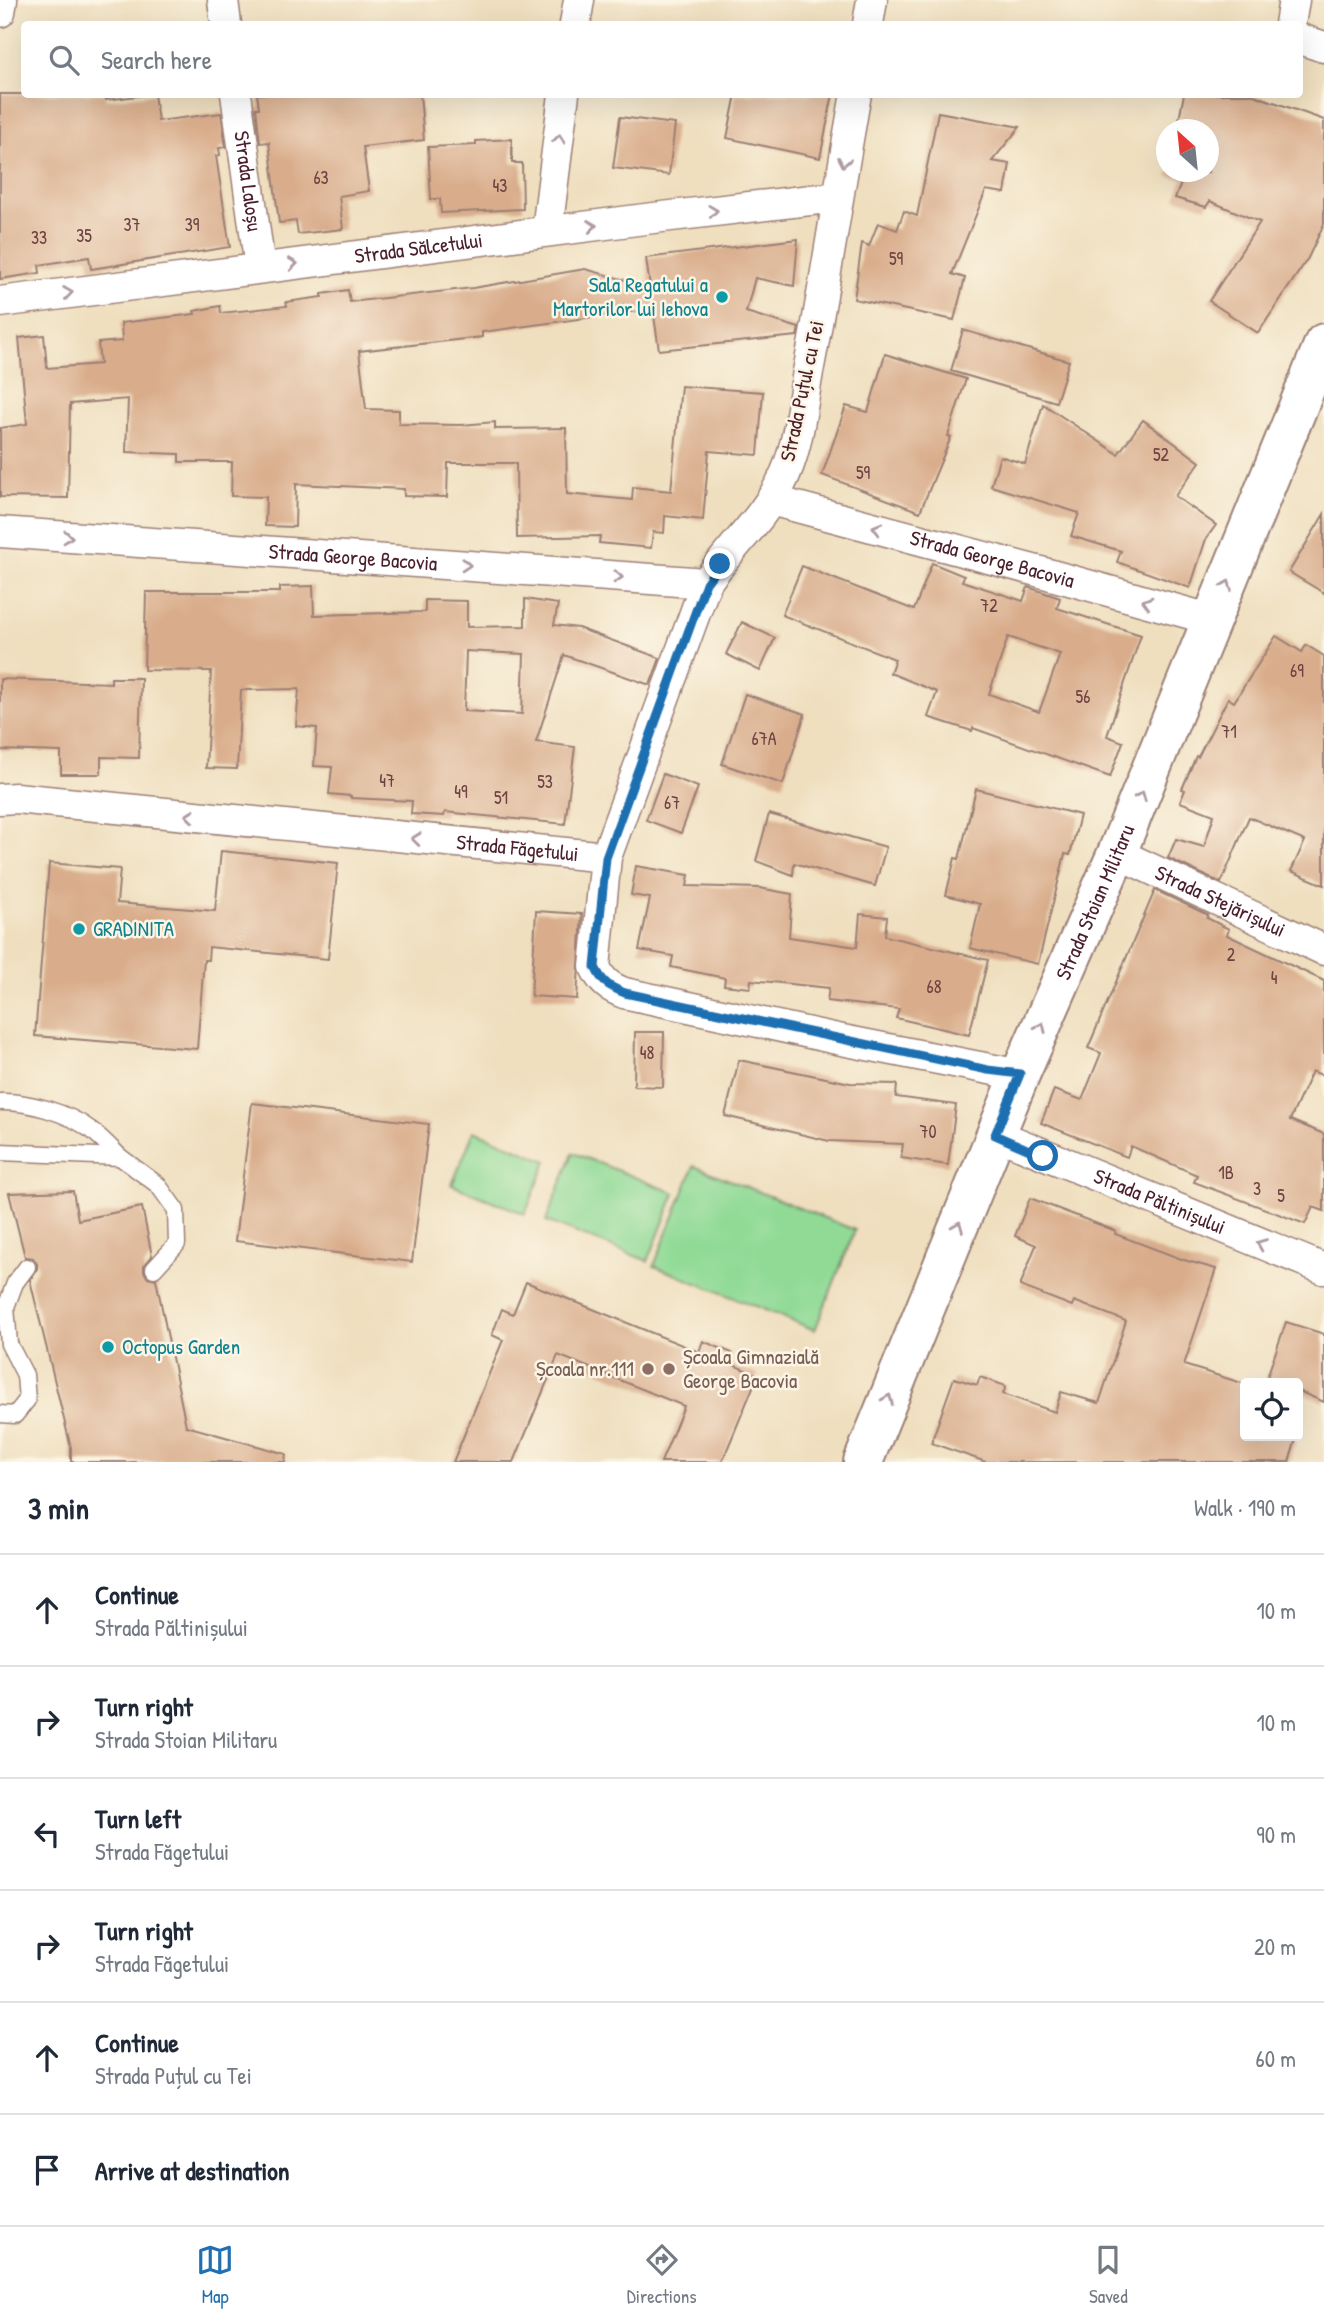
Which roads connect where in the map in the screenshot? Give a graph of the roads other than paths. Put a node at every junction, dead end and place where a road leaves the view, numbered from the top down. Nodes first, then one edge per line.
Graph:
1 (2, 0) edge
2 (223, 0) edge
3 (579, 0) edge
4 (872, 0) edge
5 (1294, 0) edge
6 (0, 12) edge
7 (226, 21) edge
8 (576, 21) edge
9 (868, 21) edge
10 (1290, 21) edge
11 (1303, 40) edge
12 (1324, 47) edge
13 (237, 98) edge
14 (564, 98) edge
15 (855, 98) edge
16 (837, 197) junction
17 (547, 232) junction
18 (260, 268) junction
19 (0, 302) edge
20 (1324, 343) edge
21 (771, 500) junction
22 (0, 532) edge
23 (706, 583) junction
24 (1213, 621) junction
25 (0, 799) edge
26 (1118, 853) junction
27 (606, 858) junction
28 (1324, 950) edge
29 (1020, 1074) junction
30 (0, 1102) edge
31 (995, 1135) junction
32 (0, 1152) edge
33 (120, 1157) junction
34 (27, 1267) dead end
35 (154, 1269) dead end
36 (1324, 1269) edge
37 (0, 1414) edge
38 (863, 1462) edge

1 - 6 street
2 - 7 street
3 - 8 street
4 - 9 street
5 - 10 street
11 - 12 street
13 - 18 street, Strada Laloșu
17 -> 14 street
15 -> 16 street, Strada Puțul cu Tei
17 -> 16 street, Strada Sălcetului
16 - 21 street, Strada Puțul cu Tei
18 -> 17 street, Strada Sălcetului
19 -> 18 street, Strada Sălcetului
24 -> 20 street, Strada Stoian Militaru
21 - 23 street, Strada Puțul cu Tei
24 -> 21 street, Strada George Bacovia
22 -> 23 street, Strada George Bacovia
23 - 27 street, Strada Puțul cu Tei
26 -> 24 street, Strada Stoian Militaru
27 -> 25 street, Strada Făgetului
26 - 28 street, Strada Stejărișului
29 -> 26 street, Strada Stoian Militaru
27 - 29 street, Strada Făgetului
29 - 31 street, Strada Stoian Militaru
30 - 33 lane
36 -> 31 street, Strada Păltinișului
38 -> 31 street, Strada Stoian Militaru
32 - 33 lane
33 - 35 lane
34 - 37 lane

